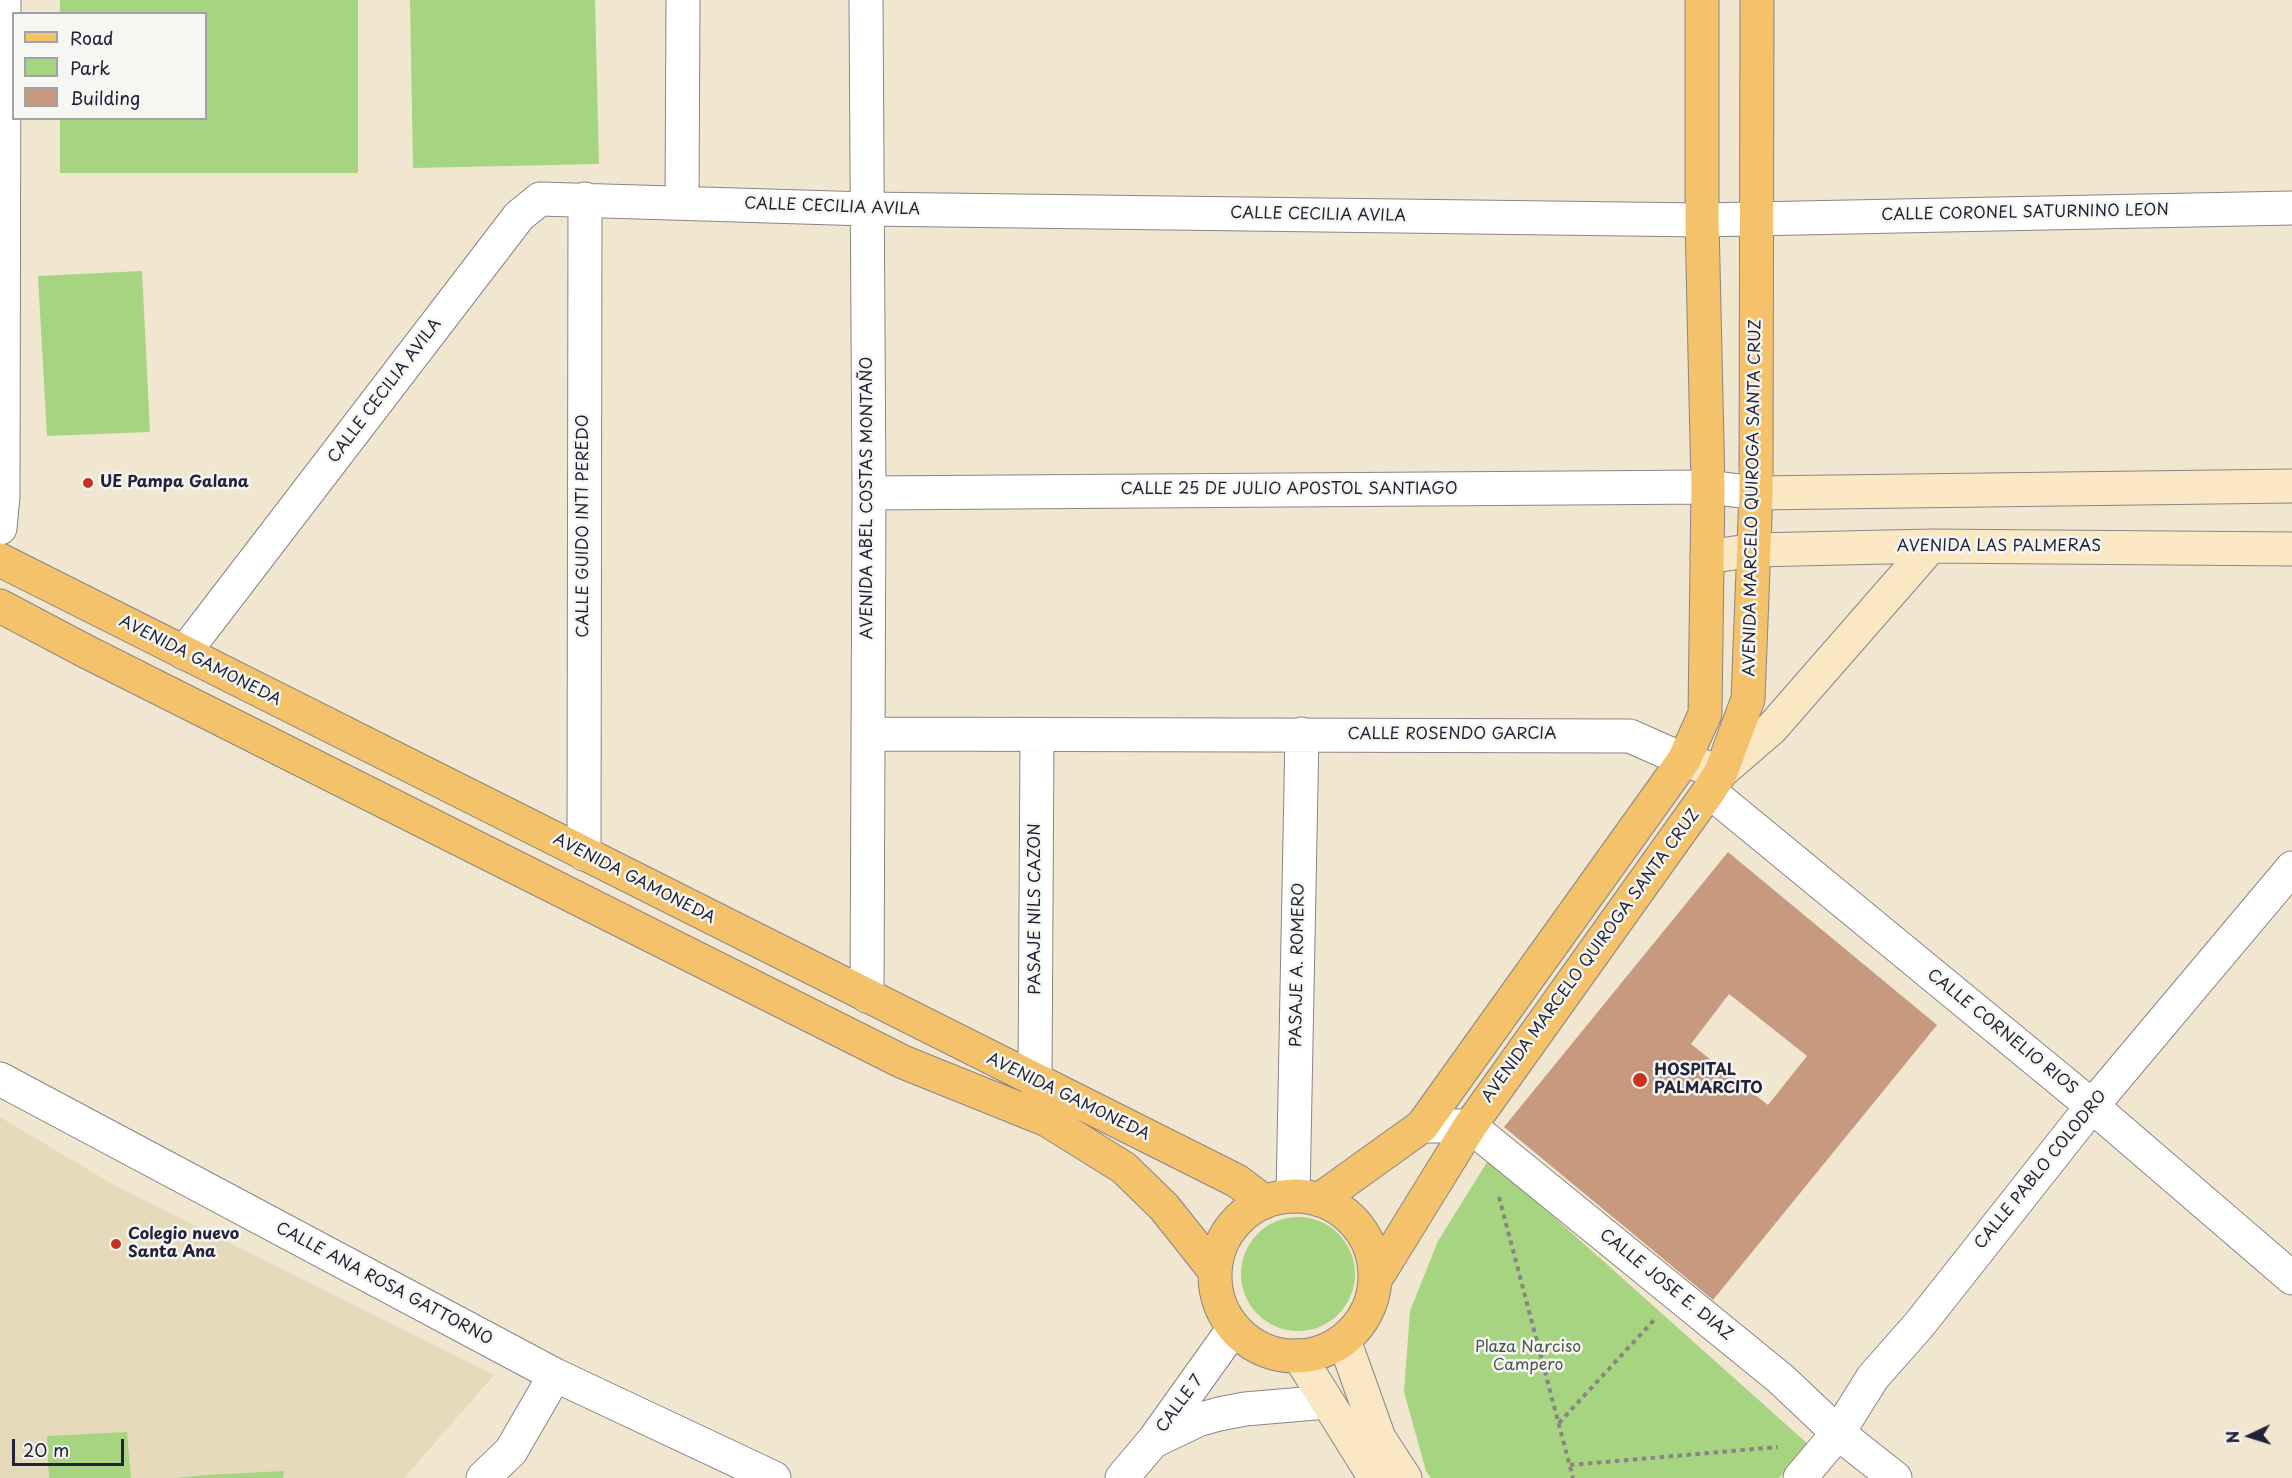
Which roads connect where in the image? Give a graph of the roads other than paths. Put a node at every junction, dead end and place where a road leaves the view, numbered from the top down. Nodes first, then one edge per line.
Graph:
1 (4, 0) edge
2 (682, 0) edge
3 (866, 0) edge
4 (1701, 0) edge
5 (1757, 0) edge
6 (585, 199) junction
7 (682, 202) junction
8 (2292, 208) edge
9 (867, 209) junction
10 (1757, 219) junction
11 (1702, 220) junction
12 (2292, 486) edge
13 (1708, 487) junction
14 (869, 493) junction
15 (1756, 493) junction
16 (0, 528) edge
17 (1931, 546) junction
18 (2292, 549) edge
19 (1754, 550) junction
20 (1707, 557) junction
21 (0, 560) edge
22 (0, 606) edge
23 (184, 653) junction
24 (868, 734) junction
25 (1302, 734) junction
26 (1037, 736) junction
27 (1684, 760) junction
28 (1715, 782) junction
29 (584, 854) junction
30 (2292, 868) edge
31 (867, 996) junction
32 (0, 1079) edge
33 (1035, 1081) junction
34 (2092, 1106) junction
35 (1422, 1126) junction
36 (1470, 1126) junction
37 (1292, 1199) junction
38 (1215, 1271) junction
39 (2292, 1278) edge
40 (1375, 1280) junction
41 (1234, 1328) junction
42 (1344, 1340) junction
43 (1299, 1356) junction
44 (555, 1375) junction
45 (1327, 1402) junction
46 (1839, 1433) junction
47 (1154, 1440) junction
48 (483, 1478) edge
49 (774, 1478) edge
50 (1122, 1478) edge
51 (1375, 1478) edge
52 (1405, 1478) edge
53 (1800, 1478) edge
54 (1895, 1478) edge

1 - 16 street
2 - 7 street
3 - 9 street, AVENIDA ABEL COSTAS MONTAÑO
4 - 11 main road
5 - 10 main road, AVENIDA MARCELO QUIROGA SANTA CRUZ
6 - 7 street, CALLE CECILIA AVILA
6 - 23 street, CALLE CECILIA AVILA
6 - 29 street, CALLE GUIDO INTI PEREDO
7 - 9 street, CALLE CECILIA AVILA
8 - 10 street, CALLE CORONEL SATURNINO LEON
9 - 11 street, CALLE CECILIA AVILA
9 - 14 street, AVENIDA ABEL COSTAS MONTAÑO
10 - 11 street, CALLE CORONEL SATURNINO LEON
10 - 15 main road, AVENIDA MARCELO QUIROGA SANTA CRUZ
11 - 13 main road
12 - 15 street
13 - 14 street, CALLE 25 DE JULIO APOSTOL SANTIAGO
13 - 15 street, CALLE 25 DE JULIO APOSTOL SANTIAGO
13 - 20 main road
14 - 24 street, AVENIDA ABEL COSTAS MONTAÑO
15 - 19 main road, AVENIDA MARCELO QUIROGA SANTA CRUZ
17 - 18 street, AVENIDA LAS PALMERAS
17 - 19 street, AVENIDA LAS PALMERAS
17 - 28 street
19 - 20 street, AVENIDA LAS PALMERAS
19 - 28 main road, AVENIDA MARCELO QUIROGA SANTA CRUZ
20 - 27 main road
21 - 23 main road, AVENIDA GAMONEDA
22 - 38 main road, AVENIDA GAMONEDA
23 - 29 main road, AVENIDA GAMONEDA
24 - 26 street, CALLE ROSENDO GARCIA
24 - 31 street, AVENIDA ABEL COSTAS MONTAÑO
25 - 26 street, CALLE ROSENDO GARCIA
25 - 27 street, CALLE ROSENDO GARCIA
25 - 37 street, PASAJE A. ROMERO
26 - 33 street, PASAJE NILS CAZON
27 - 28 street, CALLE ROSENDO GARCIA
27 - 35 main road
28 - 34 street, CALLE CORNELIO RIOS
28 - 36 main road, AVENIDA MARCELO QUIROGA SANTA CRUZ
29 - 31 main road, AVENIDA GAMONEDA
30 - 34 street, CALLE PABLO COLODRO
31 - 33 main road, AVENIDA GAMONEDA
32 - 44 street, CALLE ANA ROSA GATTORNO
33 - 37 main road, AVENIDA GAMONEDA
34 - 39 street, CALLE CORNELIO RIOS
34 - 46 street, CALLE PABLO COLODRO
35 - 36 street
35 - 37 main road
36 - 40 main road, AVENIDA MARCELO QUIROGA SANTA CRUZ
36 - 46 street, CALLE JOSE E. DIAZ
37 - 38 main road
37 - 40 main road
38 - 41 main road
40 - 42 main road
41 - 43 main road
41 - 47 street, CALLE 7
42 - 43 main road
42 - 52 street
43 - 45 street
44 - 48 street
44 - 49 street, CALLE ANA ROSA GATTORNO
45 - 47 street
45 - 51 street
46 - 53 street, CALLE PABLO COLODRO
46 - 54 street, CALLE JOSE E. DIAZ
47 - 50 street, CALLE 7

